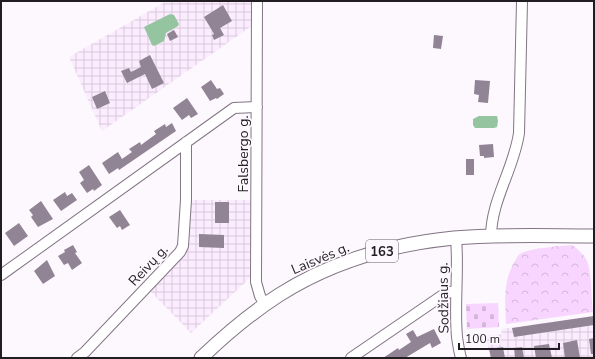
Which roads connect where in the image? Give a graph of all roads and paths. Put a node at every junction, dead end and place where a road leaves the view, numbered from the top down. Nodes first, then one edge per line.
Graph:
1 (257, 1) edge
2 (522, 1) edge
3 (257, 107) junction
4 (186, 142) junction
5 (594, 236) edge
6 (491, 237) junction
7 (456, 238) junction
8 (1, 275) edge
9 (456, 291) junction
10 (265, 305) junction
11 (77, 358) edge
12 (201, 358) edge
13 (351, 358) edge
14 (461, 358) edge

1 - 3 street, Falsbergo g.
2 - 6 street
3 - 4 street
3 - 10 street, Falsbergo g.
4 - 8 street
4 - 11 street, Reivų g.
5 - 6 main road, Laisvės g. / 163
6 - 7 main road, Laisvės g. / 163
7 - 9 street, Sodžiaus g.
7 - 10 main road, Laisvės g. / 163
9 - 13 street
9 - 14 street, Sodžiaus g.
10 - 12 main road, Laisvės g. / 163

